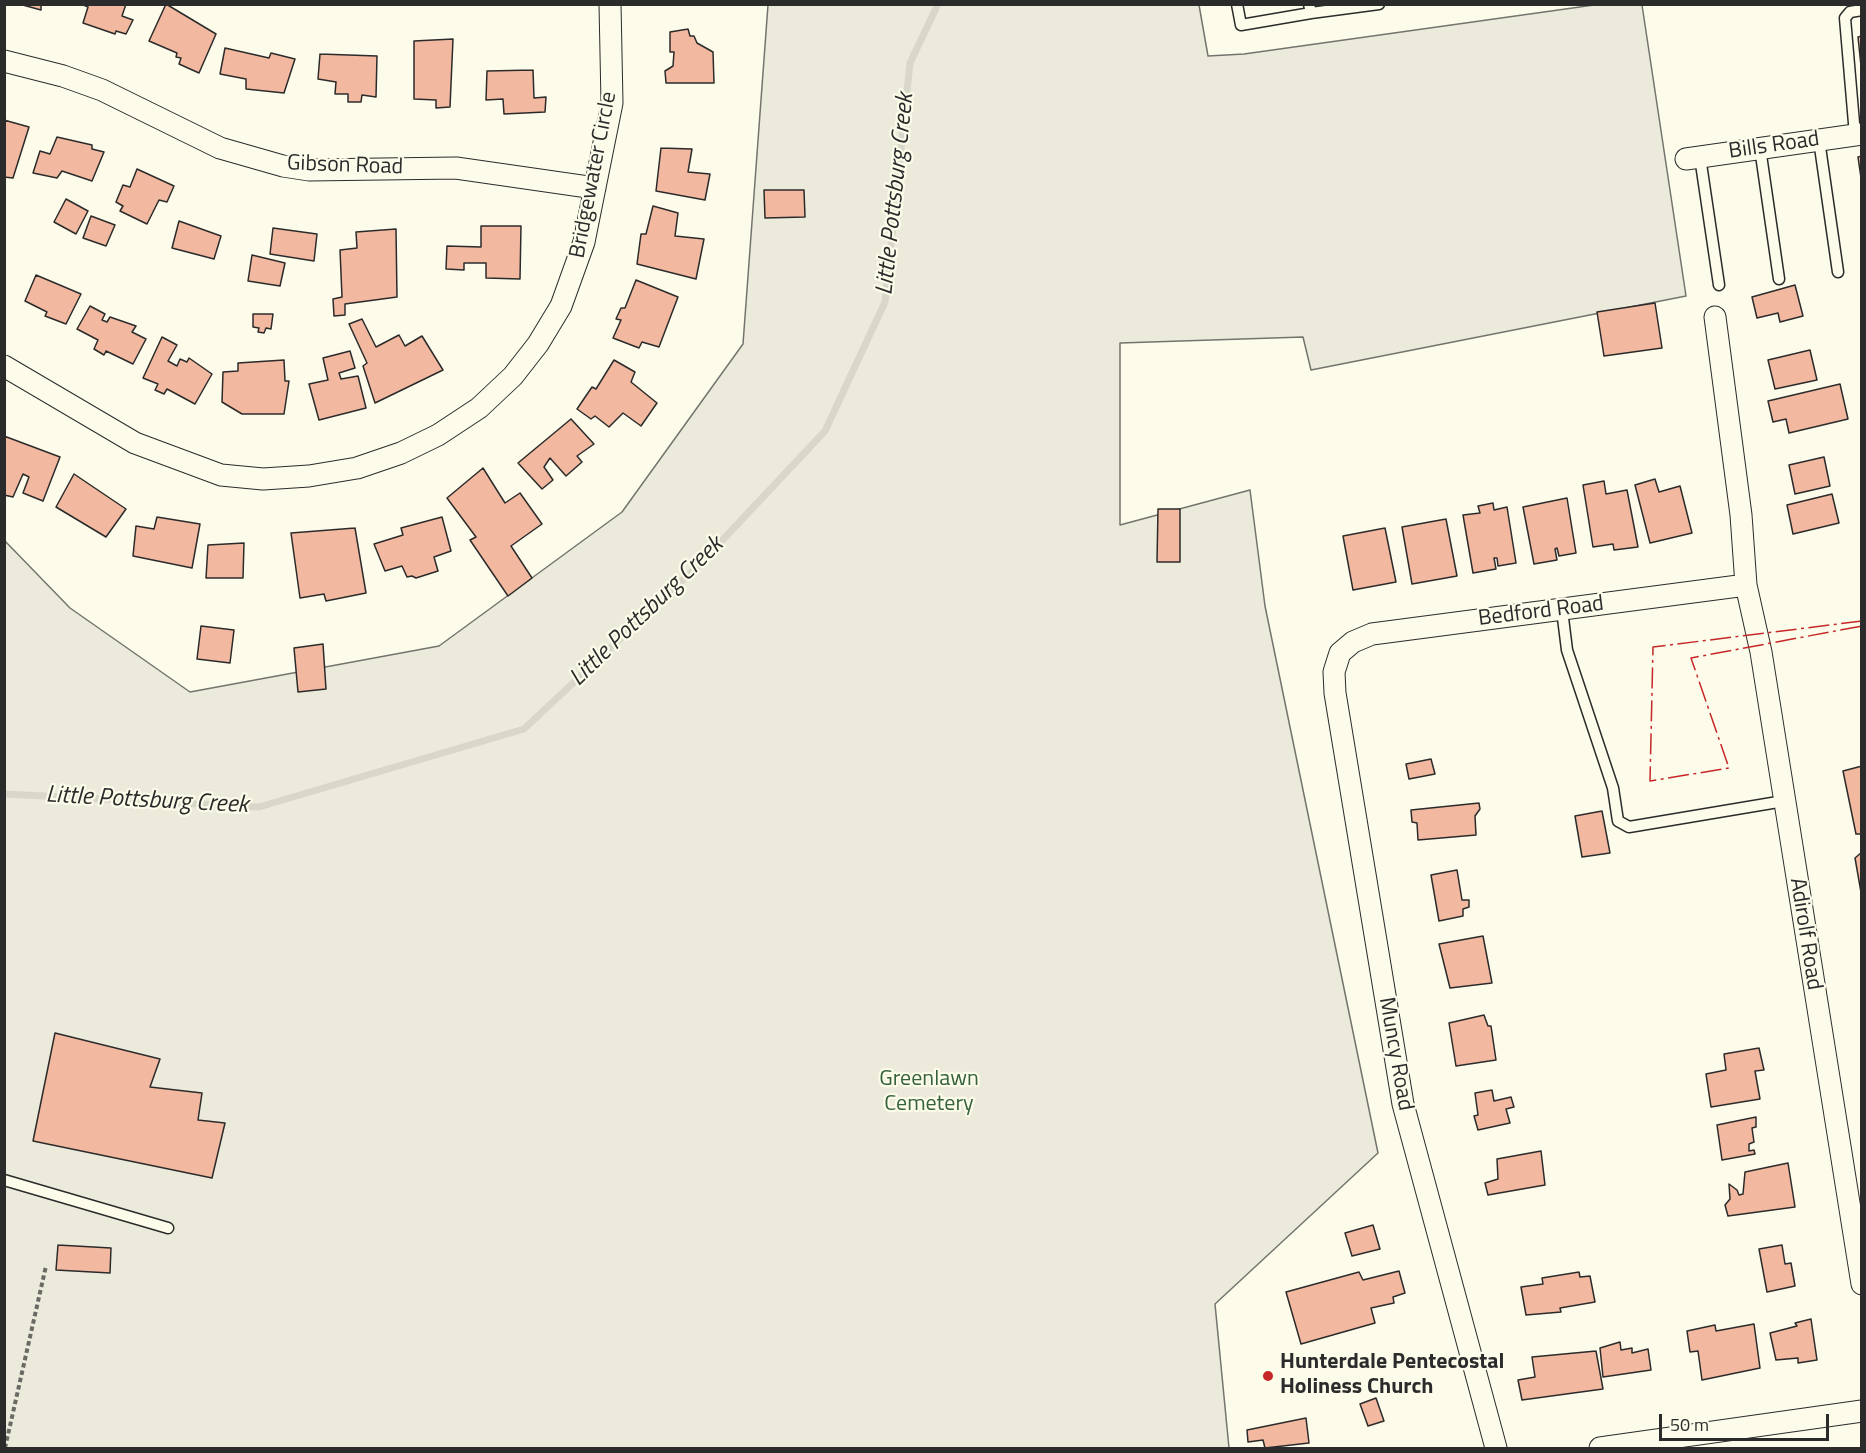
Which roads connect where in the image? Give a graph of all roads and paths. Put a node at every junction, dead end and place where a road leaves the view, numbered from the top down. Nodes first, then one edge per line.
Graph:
1 (610, 4) edge
2 (1238, 4) edge
3 (1379, 4) edge
4 (1310, 9) edge
5 (1862, 10) edge
6 (4, 61) edge
7 (1858, 134) edge
8 (1819, 140) junction
9 (1760, 148) junction
10 (1693, 158) joint
11 (596, 188) junction
12 (1838, 272) dead end
13 (1779, 279) dead end
14 (1719, 285) dead end
15 (1715, 317) dead end
16 (4, 366) edge
17 (1746, 585) junction
18 (1562, 610) junction
19 (1340, 653) joint
20 (1785, 801) junction
21 (4, 1180) edge
22 (168, 1228) dead end
23 (46, 1266) dead end
24 (1862, 1284) edge
25 (1862, 1411) edge
26 (5, 1449) edge
27 (1496, 1449) edge
28 (1600, 1449) edge

1 - 11 street, Bridgewater Circle
2 - 4 lane
3 - 4 lane
5 - 7 lane
6 - 11 street, Gibson Road
7 - 8 street, Bills Road
8 - 9 street, Bills Road
8 - 12 lane
9 - 10 street, Bills Road
9 - 13 lane
10 - 14 lane
11 - 16 street, Bridgewater Circle
15 - 17 street, Adirolf Road
17 - 18 street, Bedford Road
17 - 20 street, Adirolf Road
18 - 19 street, Bedford Road
18 - 20 lane
19 - 27 street, Muncy Road
20 - 24 street, Adirolf Road
21 - 22 lane
23 - 26 path
25 - 28 street

